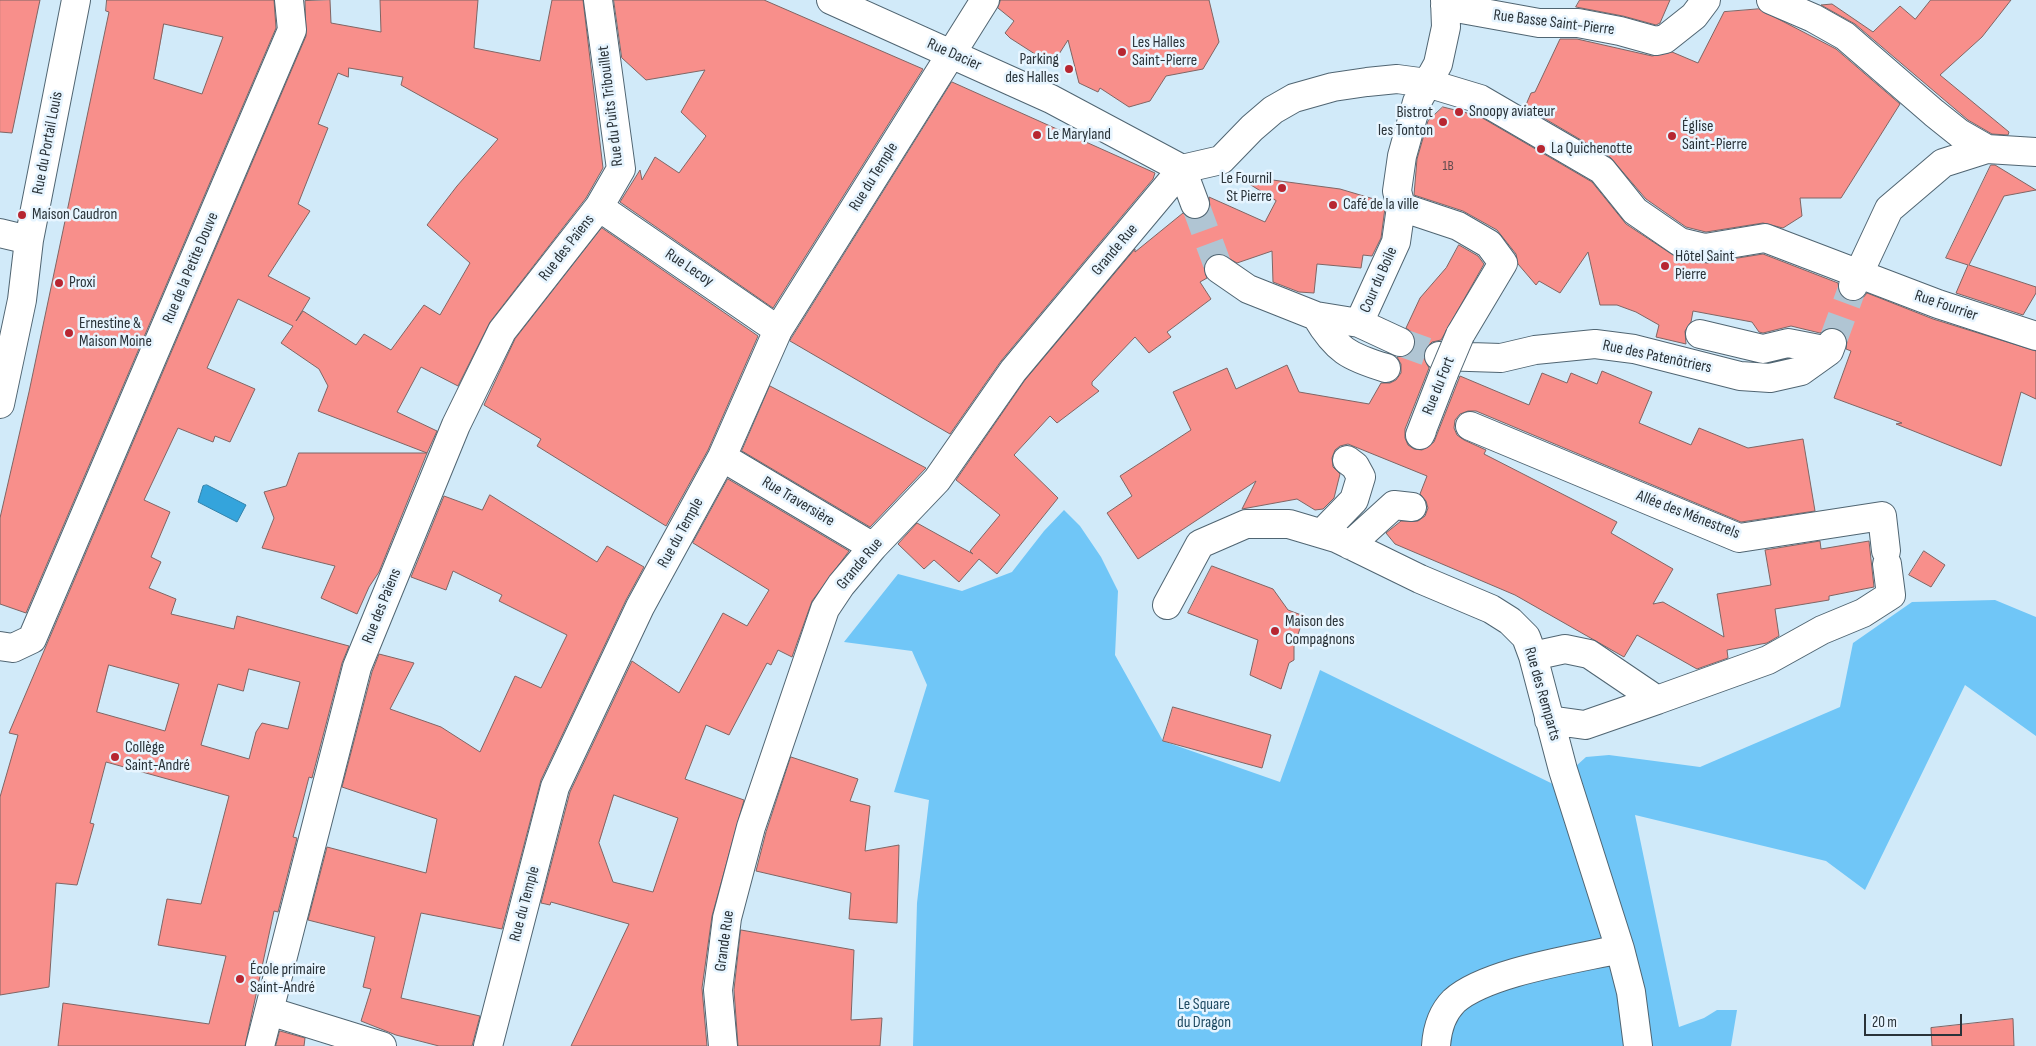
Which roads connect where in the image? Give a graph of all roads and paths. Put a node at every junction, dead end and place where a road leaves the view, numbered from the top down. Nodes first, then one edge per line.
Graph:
1 (76, 0) edge
2 (289, 0) edge
3 (598, 0) edge
4 (831, 0) edge
5 (985, 0) edge
6 (1706, 0) edge
7 (1771, 0) edge
8 (1445, 3) edge
9 (951, 53) junction
10 (1428, 83) junction
11 (1987, 149) junction
12 (2036, 152) edge
13 (1182, 169) junction
14 (1195, 204) tunnel mouth
15 (599, 207) junction
16 (1401, 207) junction
17 (0, 232) edge
18 (29, 240) junction
19 (1219, 269) tunnel mouth
20 (1855, 280) junction
21 (1316, 316) junction
22 (1359, 323) junction
23 (778, 330) junction
24 (1700, 334) dead end
25 (2036, 335) edge
26 (1400, 342) tunnel mouth
27 (1441, 364) junction
28 (1386, 368) tunnel mouth
29 (0, 404) edge
30 (1442, 420) joint
31 (722, 457) junction
32 (1346, 460) dead end
33 (1412, 507) dead end
34 (1322, 534) junction
35 (1350, 545) junction
36 (873, 548) junction
37 (1167, 605) dead end
38 (0, 646) edge
39 (1533, 656) junction
40 (1657, 700) junction
41 (1549, 720) junction
42 (1620, 948) junction
43 (270, 1011) junction
44 (260, 1046) edge
45 (382, 1046) edge
46 (488, 1046) edge
47 (722, 1046) edge
48 (1436, 1046) edge
49 (1638, 1046) edge

1 - 18 street, Rue du Portail Louis
2 - 38 street, Rue de la Petite Douve
3 - 15 street, Rue du Puits Tribouillet
4 - 9 street, Rue Dacier
5 - 9 street, Rue du Temple
6 - 8 street, Rue Basse Saint-Pierre
7 - 11 street
8 - 10 street, Cour du Boile
9 - 13 street, Rue Dacier
9 - 23 street, Rue du Temple
10 - 13 street, Rue Fourrier
10 - 16 street, Cour du Boile
10 - 20 street, Rue Fourrier
11 - 12 street
11 - 20 street
13 - 14 street
13 - 36 street, Grande Rue
15 - 23 street, Rue Lecoy
15 - 43 street, Rue des Païens
16 - 22 street, Cour du Boile
16 - 27 street, Rue du Fort, bridge
17 - 18 street
18 - 29 street, Rue du Portail Louis
19 - 21 street
20 - 25 street, Rue Fourrier
21 - 22 street
21 - 28 street
22 - 26 street
23 - 31 street, Rue du Temple
24 - 27 street, Rue des Patenôtriers
27 - 30 street, Rue du Fort
30 - 40 street, Allée des Ménestrels
31 - 36 street, Rue Traversière
31 - 46 street, Rue du Temple
32 - 34 street
33 - 35 street
34 - 35 street, Rue des Remparts
34 - 37 street, Rue des Remparts
35 - 39 street, Rue des Remparts
36 - 47 street, Grande Rue
39 - 40 street
39 - 41 street, Rue des Remparts
40 - 41 street
41 - 42 street, Rue des Remparts
42 - 48 street
42 - 49 street, Rue des Remparts
43 - 44 street, Rue des Païens
43 - 45 street

